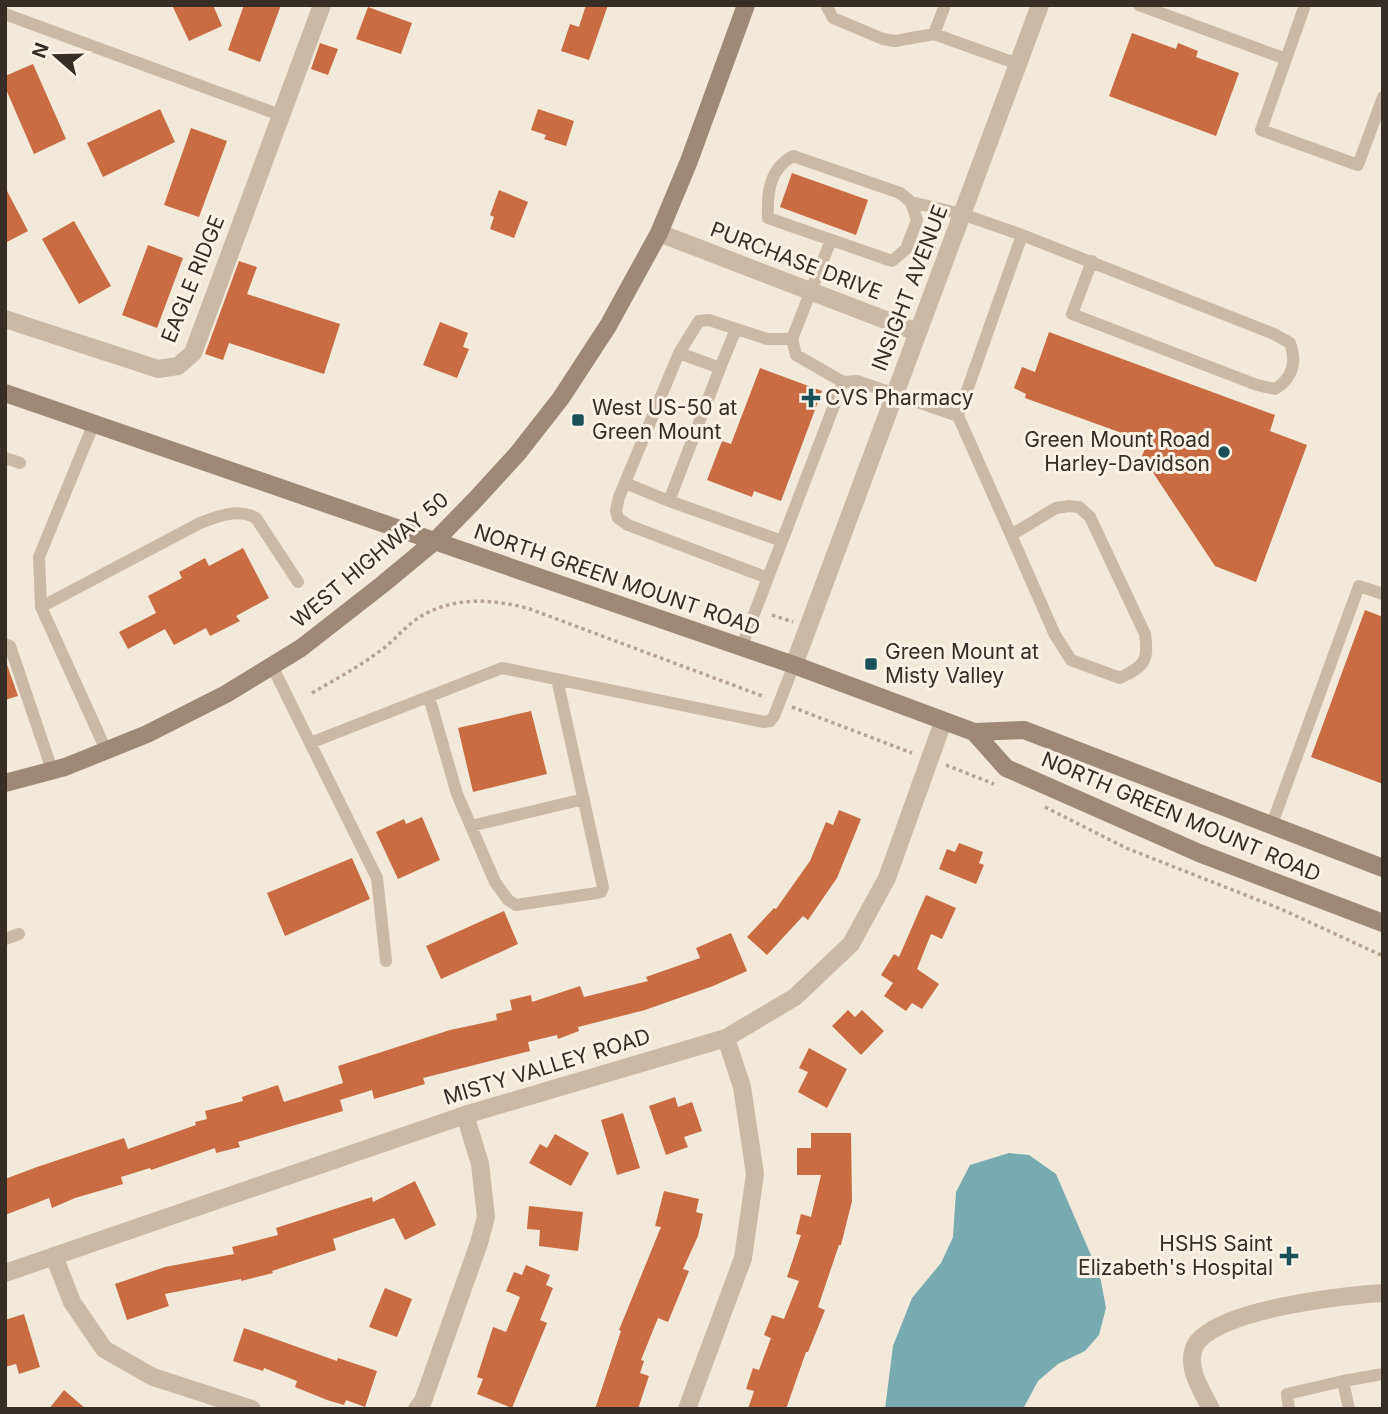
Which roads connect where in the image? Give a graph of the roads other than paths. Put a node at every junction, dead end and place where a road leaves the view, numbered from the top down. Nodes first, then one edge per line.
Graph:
1 (322, 5) edge
2 (746, 5) edge
3 (826, 5) edge
4 (945, 5) edge
5 (1041, 5) edge
6 (1139, 5) edge
7 (1306, 5) edge
8 (5, 14) edge
9 (934, 34) junction
10 (1286, 59) junction
11 (1018, 64) junction
12 (1383, 97) edge
13 (280, 115) junction
14 (911, 202) junction
15 (962, 214) junction
16 (659, 233) junction
17 (1022, 235) junction
18 (831, 240) junction
19 (1092, 261) junction
20 (811, 291) junction
21 (5, 318) edge
22 (736, 329) junction
23 (917, 332) junction
24 (792, 339) junction
25 (680, 353) junction
26 (720, 368) junction
27 (843, 382) junction
28 (5, 393) edge
29 (894, 394) junction
30 (958, 416) junction
31 (94, 423) junction
32 (5, 457) edge
33 (20, 463) dead end
34 (625, 483) junction
35 (669, 501) junction
36 (1011, 535) junction
37 (436, 540) junction
38 (782, 541) junction
39 (768, 578) junction
40 (298, 582) dead end
41 (1383, 594) edge
42 (41, 607) junction
43 (5, 644) edge
44 (741, 648) junction
45 (794, 665) junction
46 (272, 666) junction
47 (557, 680) junction
48 (429, 697) junction
49 (943, 722) junction
50 (974, 732) junction
51 (310, 743) junction
52 (106, 750) junction
53 (52, 770) junction
54 (5, 783) edge
55 (584, 799) junction
56 (1272, 824) junction
57 (471, 826) junction
58 (1383, 867) edge
59 (1383, 923) edge
60 (19, 934) dead end
61 (5, 939) edge
62 (386, 961) dead end
63 (726, 1038) junction
64 (466, 1115) junction
65 (54, 1256) junction
66 (5, 1273) edge
67 (1380, 1291) edge
68 (1383, 1374) edge
69 (1343, 1381) junction
70 (252, 1409) edge
71 (417, 1409) edge
72 (687, 1409) edge
73 (1211, 1409) edge
74 (1289, 1409) edge
75 (1349, 1409) edge

1 - 13 street, EAGLE RIDGE
2 - 16 street, WEST HIGHWAY 50
3 - 9 lane
4 - 9 lane
5 - 11 street, INSIGHT AVENUE
6 - 10 lane
7 - 10 lane
8 - 13 lane
9 - 11 lane
10 - 12 lane
11 - 15 street, INSIGHT AVENUE
13 - 21 street, EAGLE RIDGE
14 - 15 lane
14 - 18 lane
14 - 18 lane
15 - 17 lane
15 - 23 street, INSIGHT AVENUE
16 - 20 street, PURCHASE DRIVE
16 - 37 street, WEST HIGHWAY 50
17 - 19 lane
17 - 30 lane
18 - 20 lane
19 - 19 lane
20 - 23 street, PURCHASE DRIVE
20 - 24 lane
22 - 24 lane
22 - 25 lane
22 - 26 lane
23 - 29 street, INSIGHT AVENUE
24 - 27 lane
25 - 26 lane
25 - 34 lane
26 - 35 lane
27 - 29 lane
27 - 38 lane
28 - 31 street, NORTH GREEN MOUNT ROAD
29 - 30 lane
29 - 45 street, INSIGHT AVENUE
30 - 36 lane
31 - 37 street, NORTH GREEN MOUNT ROAD
31 - 42 lane
32 - 33 lane
34 - 35 lane
34 - 39 lane
35 - 38 lane
36 - 36 lane
37 - 44 street, NORTH GREEN MOUNT ROAD
37 - 46 street, WEST HIGHWAY 50
38 - 39 lane
39 - 44 lane
40 - 42 lane
41 - 56 lane
42 - 52 lane
43 - 53 lane
44 - 45 street, NORTH GREEN MOUNT ROAD
45 - 47 lane
45 - 49 street, NORTH GREEN MOUNT ROAD
46 - 51 lane
46 - 52 street, WEST HIGHWAY 50
47 - 48 lane
47 - 55 lane
48 - 51 lane
48 - 57 lane
49 - 50 street, NORTH GREEN MOUNT ROAD
49 - 63 street, MISTY VALLEY ROAD
50 - 56 street, NORTH GREEN MOUNT ROAD
50 - 59 street, NORTH GREEN MOUNT ROAD
51 - 62 lane
52 - 53 street, WEST HIGHWAY 50
53 - 54 street, WEST HIGHWAY 50
55 - 57 lane
55 - 57 lane
56 - 58 street, NORTH GREEN MOUNT ROAD
60 - 61 lane
63 - 64 street, MISTY VALLEY ROAD
63 - 72 street
64 - 65 street, MISTY VALLEY ROAD
64 - 71 street
65 - 66 street, MISTY VALLEY ROAD
65 - 70 street
67 - 73 street
68 - 69 lane
69 - 74 lane
69 - 75 lane

